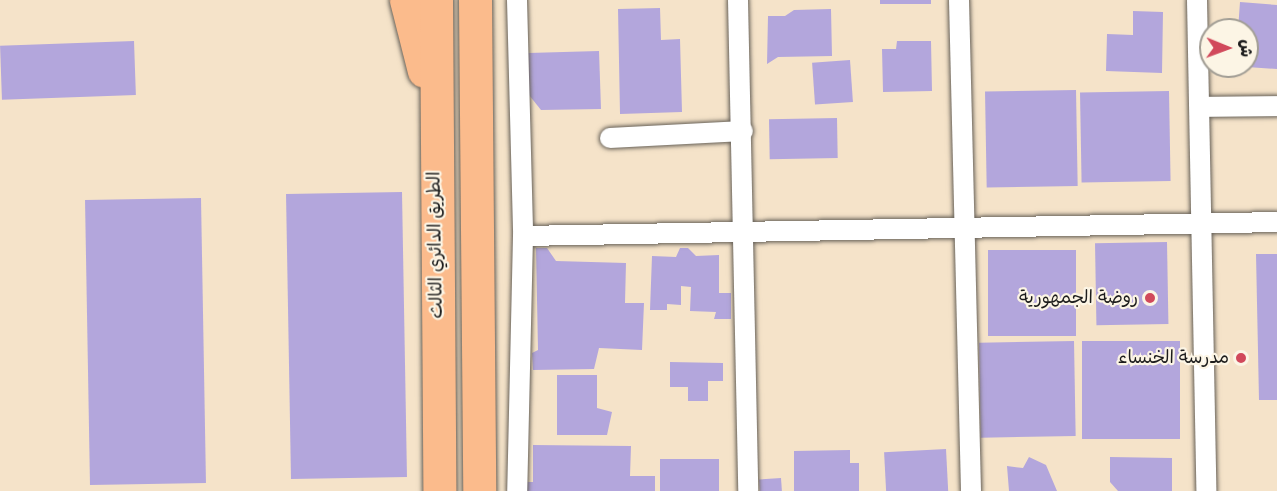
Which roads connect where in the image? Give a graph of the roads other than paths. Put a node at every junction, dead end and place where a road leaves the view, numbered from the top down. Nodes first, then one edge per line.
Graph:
1 (406, 0) edge
2 (436, 0) edge
3 (476, 0) edge
4 (517, 0) edge
5 (738, 0) edge
6 (959, 0) edge
7 (1197, 0) edge
8 (1277, 106) edge
9 (1200, 107) junction
10 (435, 118) junction
11 (743, 131) junction
12 (610, 138) dead end
13 (1277, 222) edge
14 (1201, 223) junction
15 (965, 231) junction
16 (745, 232) junction
17 (523, 236) junction
18 (439, 491) edge
19 (479, 491) edge
20 (518, 491) edge
21 (748, 491) edge
22 (970, 491) edge
23 (1206, 491) edge

1 - 10 highway
2 - 10 highway, الطريق الدائري الثالث
3 - 19 highway
4 - 17 street
5 - 11 street
6 - 15 street
7 - 9 street
8 - 9 street
9 - 14 street
10 - 18 highway, الطريق الدائري الثالث
11 - 12 street
11 - 16 street
13 - 14 street
14 - 15 street
14 - 23 street
15 - 16 street
15 - 22 street
16 - 17 street
16 - 21 street
17 - 20 street

